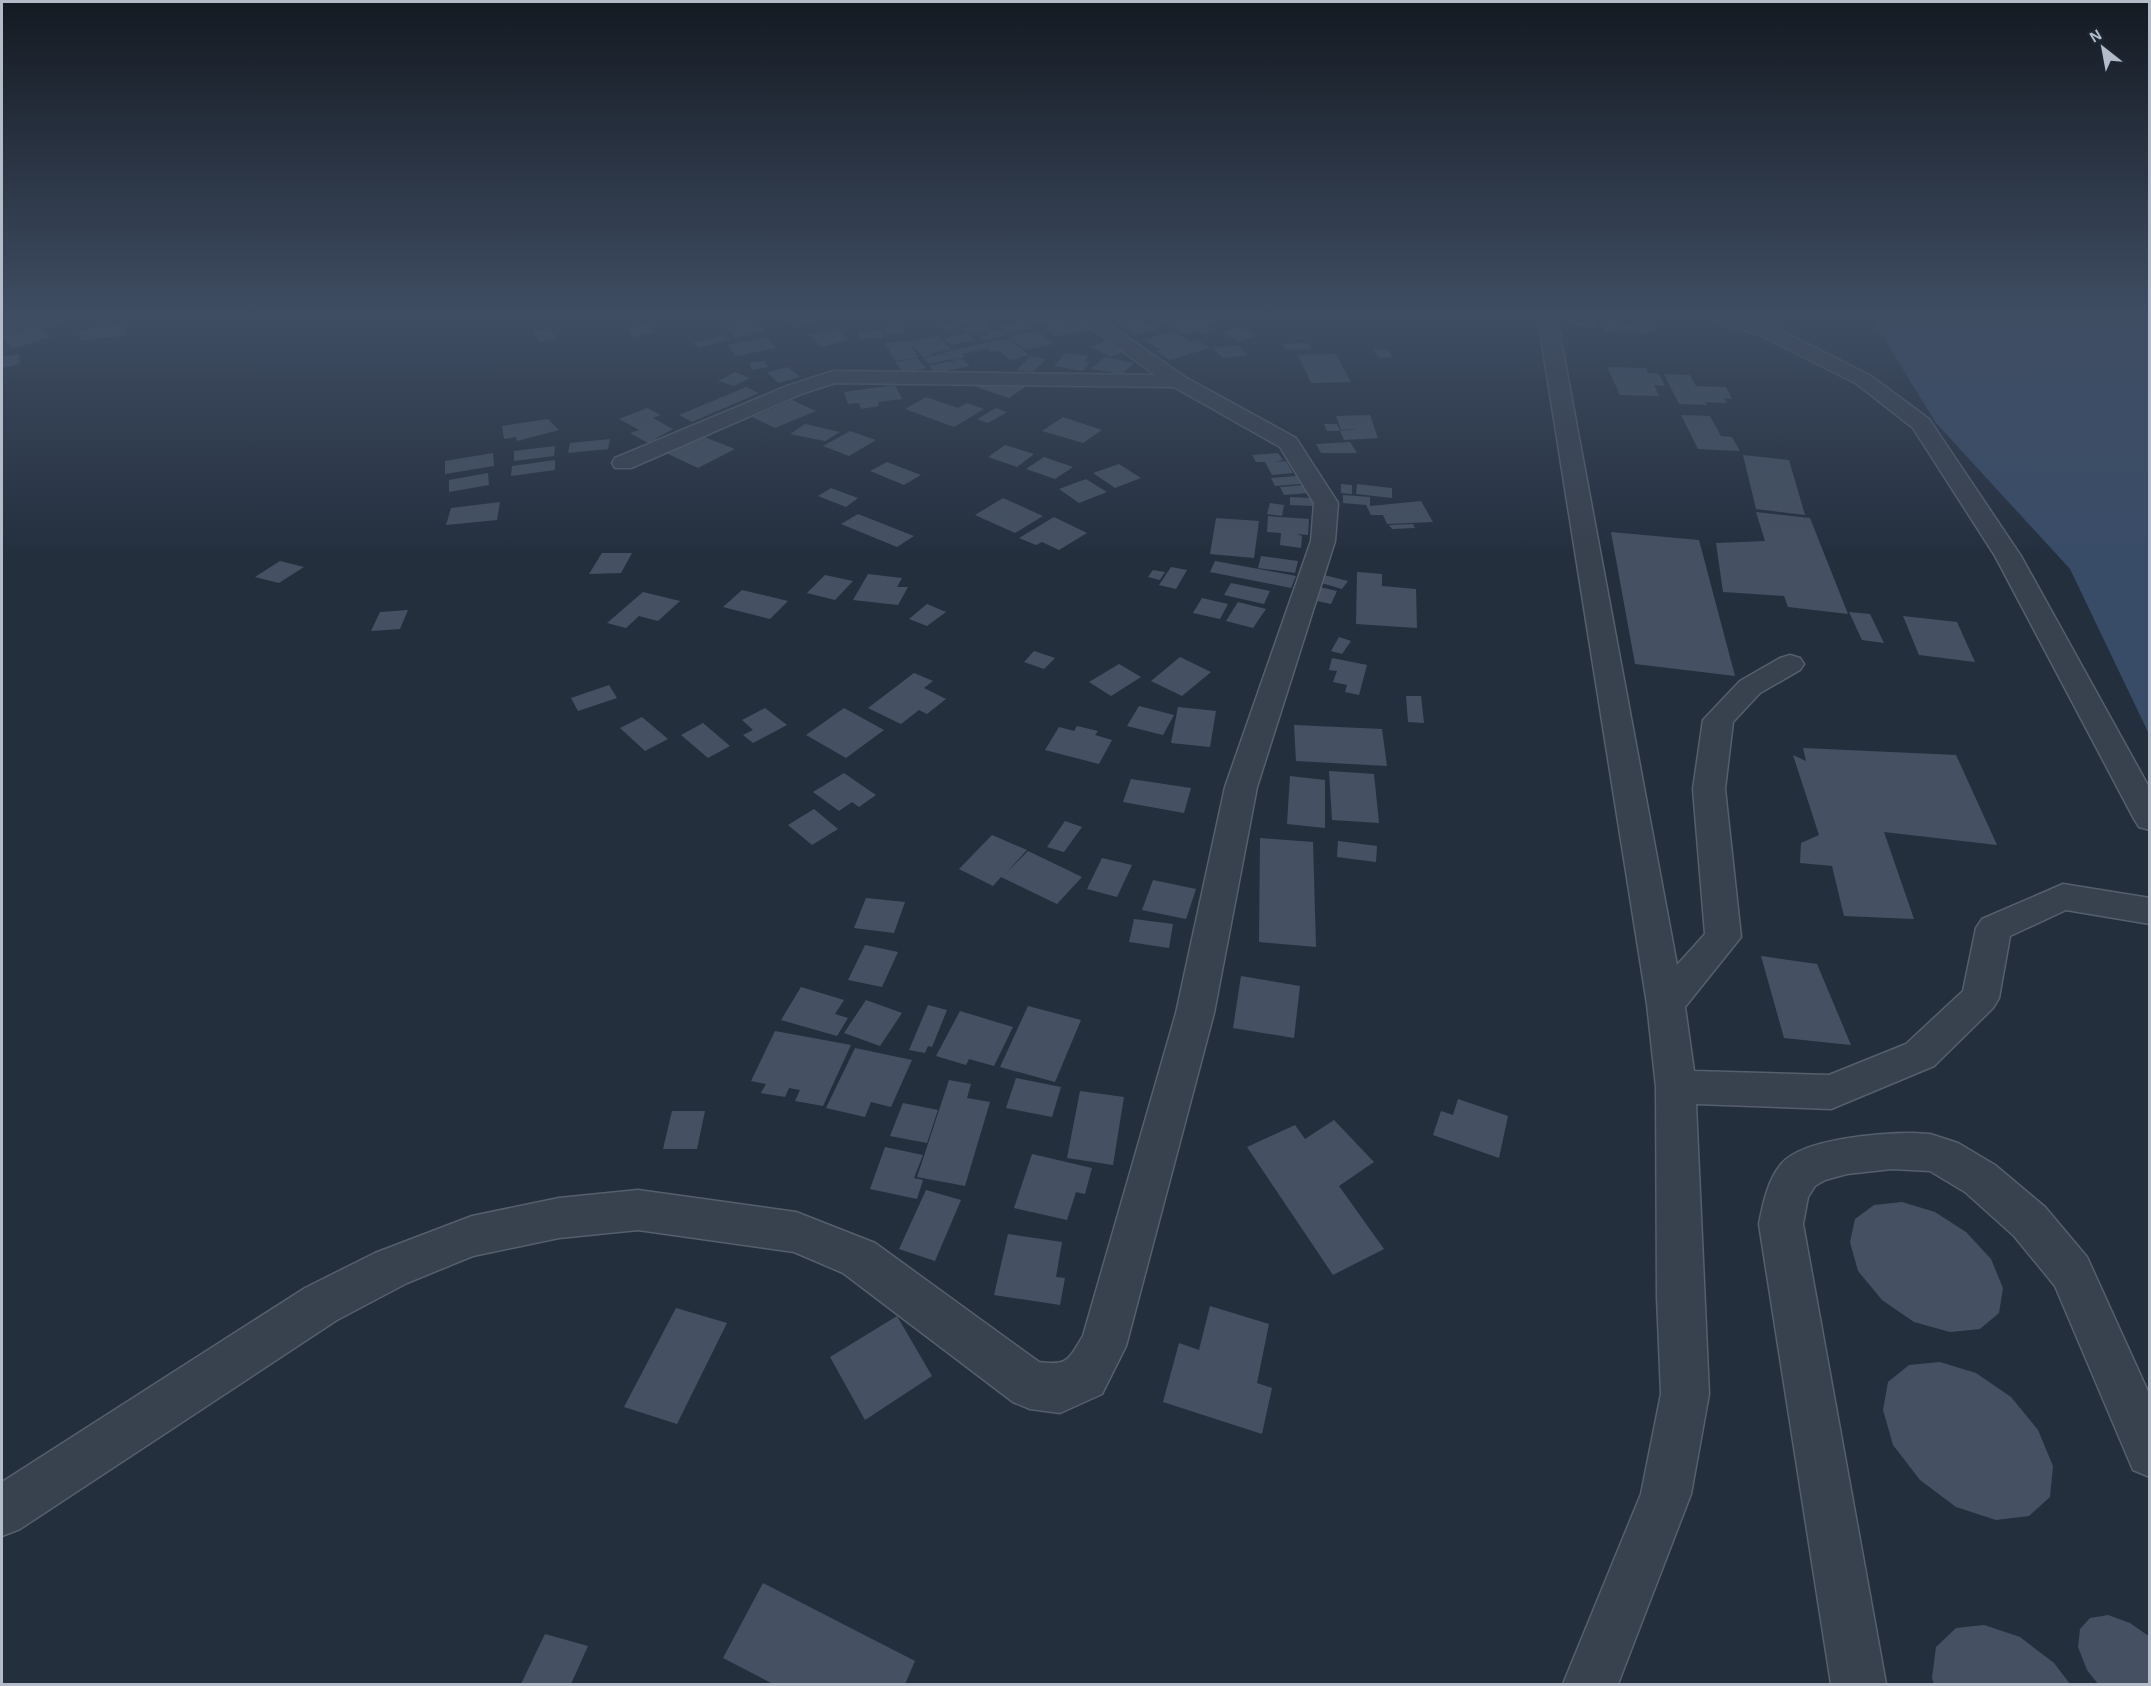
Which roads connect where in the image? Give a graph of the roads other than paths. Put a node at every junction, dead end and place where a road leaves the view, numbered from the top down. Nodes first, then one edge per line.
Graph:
1 (776, 398) edge
2 (1208, 398) edge
3 (1561, 398) edge
4 (1887, 398) edge
5 (623, 463) dead end
6 (1790, 664) dead end
7 (2150, 819) edge
8 (2150, 911) edge
9 (1666, 1004) junction
10 (1676, 1087) junction
11 (2150, 1453) edge
12 (2, 1511) edge
13 (1592, 1684) edge
14 (1858, 1684) edge

1 - 5 street
2 - 12 street
3 - 9 street
4 - 7 street
6 - 9 street
8 - 10 street
9 - 10 street
10 - 13 street
11 - 14 street

